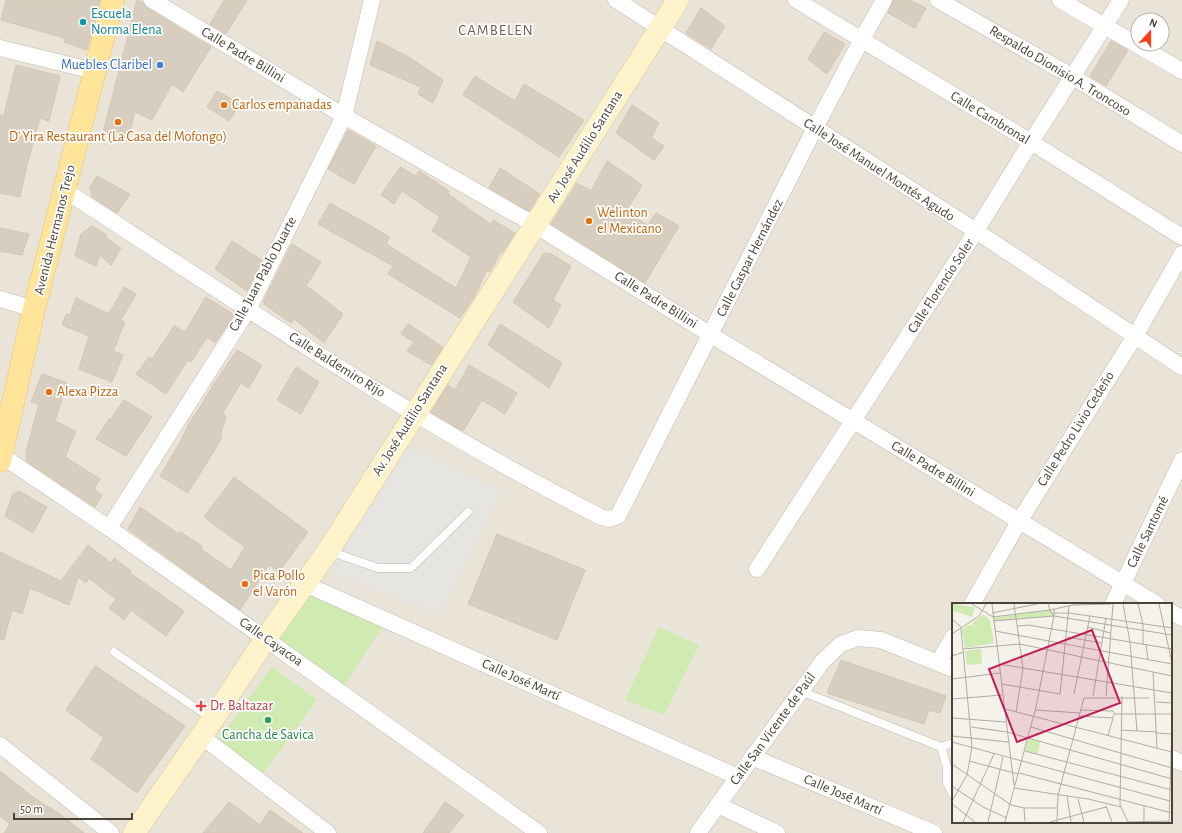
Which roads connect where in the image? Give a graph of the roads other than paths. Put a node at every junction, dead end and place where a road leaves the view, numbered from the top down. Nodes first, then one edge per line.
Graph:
1 (113, 0) edge
2 (152, 0) edge
3 (372, 0) edge
4 (616, 0) edge
5 (678, 0) edge
6 (796, 0) edge
7 (884, 0) edge
8 (938, 0) edge
9 (1060, 0) edge
10 (1121, 0) edge
11 (1104, 26) junction
12 (659, 29) junction
13 (862, 39) junction
14 (0, 48) edge
15 (94, 71) junction
16 (1182, 71) edge
17 (1073, 77) junction
18 (344, 116) junction
19 (815, 128) junction
20 (1030, 142) junction
21 (1182, 144) edge
22 (64, 194) junction
23 (535, 225) junction
24 (976, 231) junction
25 (1182, 237) edge
26 (1182, 254) edge
27 (0, 299) edge
28 (34, 309) junction
29 (248, 310) junction
30 (711, 335) junction
31 (1135, 336) junction
32 (1182, 367) edge
33 (414, 413) junction
34 (852, 421) junction
35 (1, 458) edge
36 (1182, 460) edge
37 (468, 512) dead end
38 (618, 516) joint
39 (1020, 520) junction
40 (109, 528) junction
41 (328, 551) junction
42 (757, 569) dead end
43 (305, 584) junction
44 (1123, 584) junction
45 (973, 603) edge
46 (1114, 603) edge
47 (1155, 603) edge
48 (1172, 613) edge
49 (1182, 618) edge
50 (266, 638) junction
51 (952, 639) edge
52 (114, 652) dead end
53 (938, 663) junction
54 (952, 669) edge
55 (801, 691) junction
56 (207, 728) junction
57 (952, 743) edge
58 (0, 745) edge
59 (941, 747) junction
60 (752, 757) junction
61 (1172, 758) edge
62 (1182, 763) edge
63 (738, 777) junction
64 (952, 793) edge
65 (718, 805) junction
66 (111, 833) edge
67 (134, 833) edge
68 (328, 833) edge
69 (538, 833) edge
70 (698, 833) edge
71 (777, 833) edge
72 (934, 833) edge

1 - 15 main road, Avenida Hermanos Trejo
2 - 18 street, Calle Padre Billini
3 - 18 street, Calle Juan Pablo Duarte
4 - 12 street, Calle José Manuel Montés Agudo
5 - 12 main road, Av. José Audilio Santana
6 - 13 street, Calle Cambronal
7 - 13 street, Calle Gaspar Hernández
8 - 17 street, Respaldo Dionisio A. Troncoso
9 - 11 street
10 - 11 street, Calle Florencio Soler
11 - 16 street
11 - 17 street, Calle Florencio Soler
12 - 19 street, Calle José Manuel Montés Agudo
12 - 23 main road, Av. José Audilio Santana
13 - 19 street, Calle Gaspar Hernández
13 - 20 street, Calle Cambronal
14 - 15 street
15 - 22 main road, Avenida Hermanos Trejo
17 - 20 street, Calle Florencio Soler
17 - 21 street, Respaldo Dionisio A. Troncoso
18 - 23 street, Calle Padre Billini
18 - 29 street, Calle Juan Pablo Duarte
19 - 24 street, Calle José Manuel Montés Agudo
19 - 30 street, Calle Gaspar Hernández
20 - 24 street, Calle Florencio Soler
20 - 25 street, Calle Cambronal
22 - 28 main road, Avenida Hermanos Trejo
22 - 29 street, Calle Baldemiro Rijo
23 - 30 street, Calle Padre Billini
23 - 33 main road, Av. José Audilio Santana
24 - 31 street, Calle José Manuel Montés Agudo
24 - 34 street, Calle Florencio Soler
26 - 31 street, Calle Pedro Livio Cedeño
27 - 28 street
28 - 35 main road, Avenida Hermanos Trejo
29 - 33 street, Calle Baldemiro Rijo
29 - 40 street, Calle Juan Pablo Duarte
30 - 34 street, Calle Padre Billini
30 - 38 street, Calle Gaspar Hernández
31 - 32 street, Calle José Manuel Montés Agudo
31 - 39 street, Calle Pedro Livio Cedeño
33 - 38 street, Calle Baldemiro Rijo
33 - 41 main road, Av. José Audilio Santana
34 - 39 street, Calle Padre Billini
34 - 42 street, Calle Florencio Soler
35 - 40 street, Calle Cayacoa
36 - 44 street, Calle Santomé
37 - 41 lane
39 - 44 street, Calle Padre Billini
39 - 45 street, Calle Pedro Livio Cedeño
40 - 50 street, Calle Cayacoa
41 - 43 main road, Av. José Audilio Santana
43 - 50 main road, Av. José Audilio Santana
43 - 63 street, Calle José Martí
44 - 46 street, Calle Santomé
44 - 47 street, Calle Padre Billini
48 - 49 street
50 - 56 main road, Av. José Audilio Santana
50 - 69 street, Calle Cayacoa
51 - 53 street
52 - 56 lane
53 - 54 street
53 - 55 street, Calle San Vicente de Paúl
55 - 59 lane
55 - 60 street, Calle San Vicente de Paúl
56 - 67 main road, Av. José Audilio Santana
56 - 68 street
57 - 59 lane
58 - 66 street
59 - 64 lane
60 - 63 street, Calle San Vicente de Paúl
60 - 72 street, Calle José Martí
61 - 62 street
63 - 65 street, Calle San Vicente de Paúl
65 - 70 street, Calle San Vicente de Paúl
65 - 71 street

